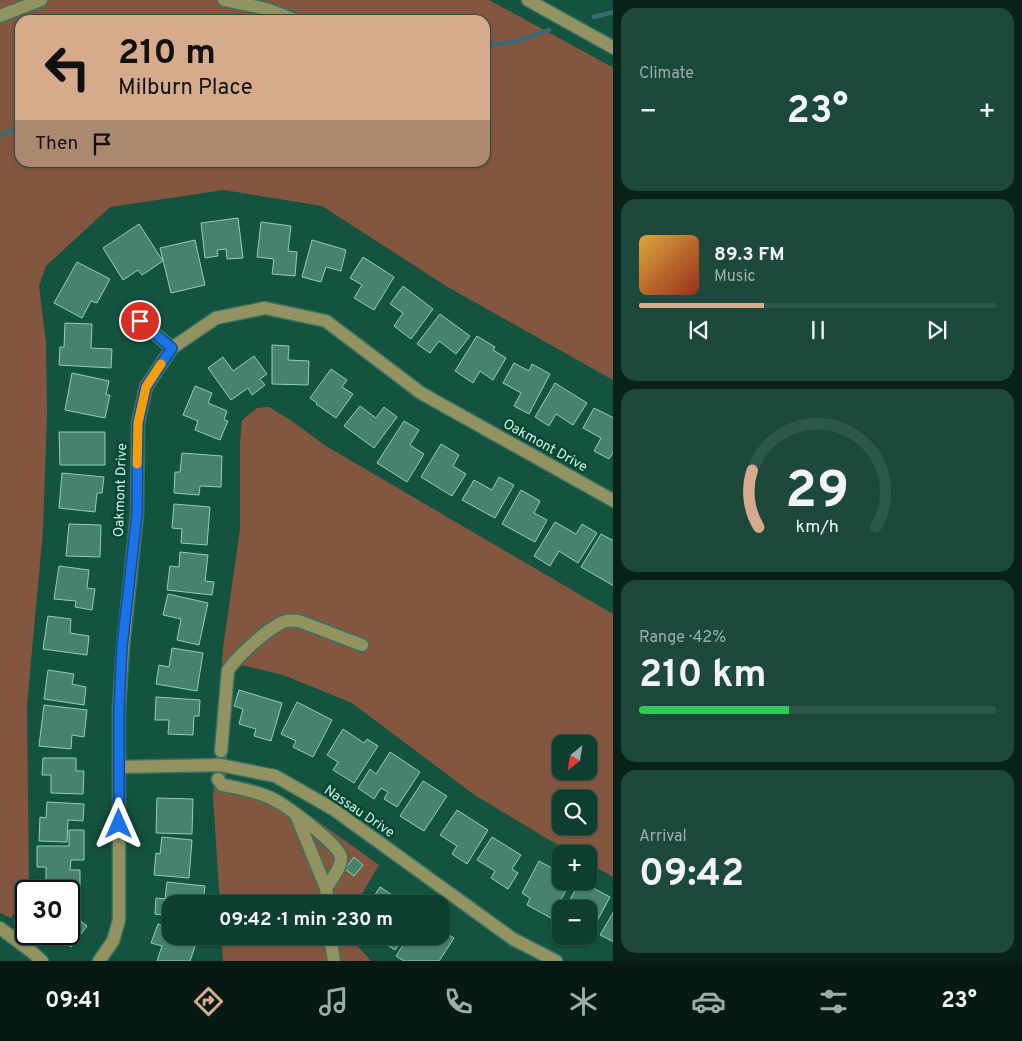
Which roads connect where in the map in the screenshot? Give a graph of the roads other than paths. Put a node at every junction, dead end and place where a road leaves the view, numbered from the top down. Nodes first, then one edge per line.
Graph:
1 (41, 0) edge
2 (224, 0) edge
3 (528, 0) edge
4 (282, 15) edge
5 (0, 16) edge
6 (613, 48) edge
7 (140, 321) dead end
8 (172, 348) junction
9 (613, 501) edge
10 (362, 645) dead end
11 (221, 751) dead end
12 (119, 767) junction
13 (218, 779) dead end
14 (295, 813) junction
15 (326, 888) junction
16 (327, 895) edge
17 (0, 928) edge
18 (331, 945) edge
19 (42, 961) edge
20 (99, 961) edge
21 (334, 961) edge
22 (556, 961) edge

1 - 5 street
2 - 4 street
3 - 6 street
7 - 8 street
8 - 9 street, Oakmont Drive
8 - 12 street, Oakmont Drive
10 - 11 street
12 - 20 street, Oakmont Drive
12 - 22 street, Nassau Drive
13 - 14 street
14 - 15 street
14 - 15 street
15 - 16 street
17 - 19 street
18 - 21 street

